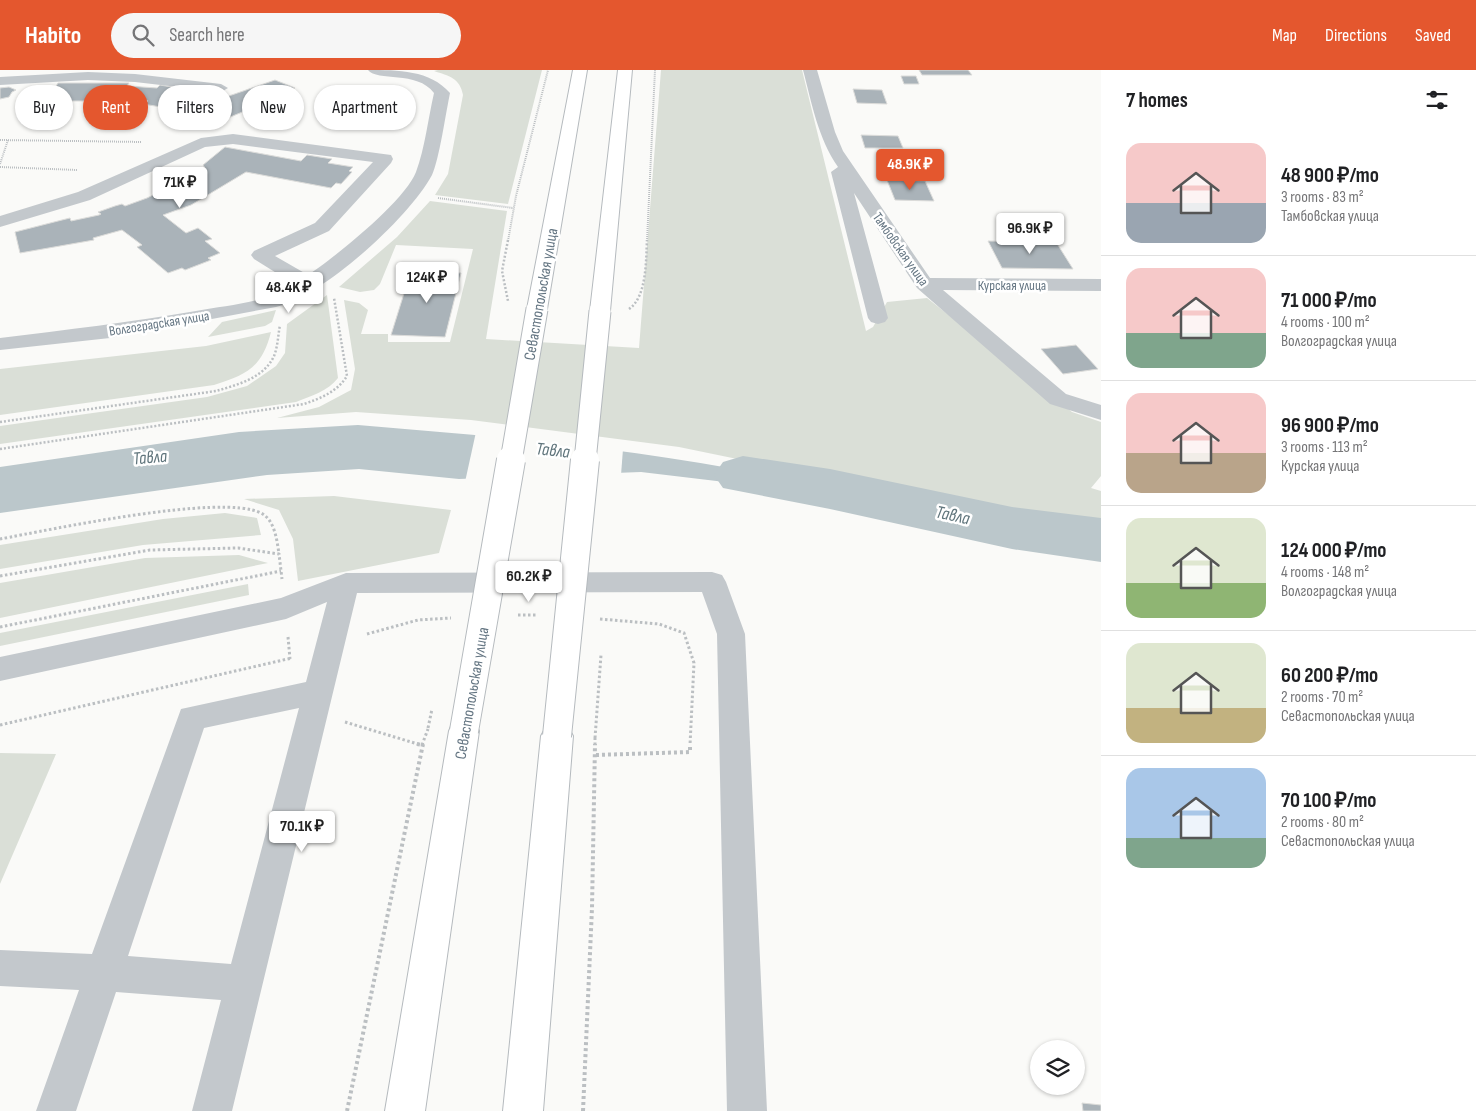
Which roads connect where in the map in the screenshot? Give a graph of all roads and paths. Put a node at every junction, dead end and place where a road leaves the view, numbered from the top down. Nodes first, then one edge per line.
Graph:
1 (375, 70) edge
2 (548, 70) edge
3 (580, 70) edge
4 (624, 70) edge
5 (655, 70) edge
6 (810, 70) edge
7 (36, 75) edge
8 (0, 82) edge
9 (195, 85) edge
10 (0, 140) edge
11 (8, 140) junction
12 (142, 142) dead end
13 (835, 151) junction
14 (0, 165) edge
15 (80, 170) dead end
16 (435, 198) dead end
17 (514, 208) junction
18 (0, 222) edge
19 (330, 269) junction
20 (308, 284) junction
21 (924, 284) junction
22 (1101, 285) edge
23 (276, 301) junction
24 (509, 308) dead end
25 (612, 312) junction
26 (878, 318) dead end
27 (0, 344) edge
28 (1101, 414) edge
29 (0, 422) edge
30 (0, 448) edge
31 (0, 539) edge
32 (279, 554) junction
33 (281, 571) junction
34 (0, 576) edge
35 (346, 583) junction
36 (286, 608) junction
37 (0, 627) edge
38 (290, 659) dead end
39 (0, 668) edge
40 (318, 692) junction
41 (337, 720) dead end
42 (428, 728) dead end
43 (595, 738) dead end
44 (422, 745) junction
45 (690, 752) dead end
46 (596, 755) junction
47 (0, 968) edge
48 (106, 973) junction
49 (243, 983) junction
50 (56, 1111) edge
51 (212, 1111) edge
52 (347, 1111) edge
53 (405, 1111) edge
54 (523, 1111) edge
55 (583, 1111) edge
56 (747, 1111) edge

1 - 19 street, Волгоградская улица
2 - 17 path
3 - 53 main road, Севастопольская улица, bridge
4 - 25 main road
5 - 25 path
6 - 13 street, Тамбовская улица
7 - 8 street
7 - 9 street
10 - 11 path
11 - 12 path
11 - 14 path
13 - 21 street, Тамбовская улица
13 - 26 street
14 - 15 path
16 - 17 path
17 - 24 path
18 - 20 street
19 - 20 street, Волгоградская улица
19 - 30 path
20 - 23 street, Волгоградская улица
21 - 22 street, Курская улица
21 - 28 street, Тамбовская улица
23 - 27 street, Волгоградская улица
23 - 29 path
25 - 54 main road, bridge
31 - 32 path
32 - 33 path
32 - 34 path
33 - 36 path
33 - 37 path
35 - 36 street
35 - 40 street
35 - 56 street
36 - 38 path
36 - 39 street
40 - 48 street
40 - 49 street
41 - 44 path
42 - 44 path
43 - 46 path
44 - 52 path
45 - 46 path
46 - 55 path
47 - 48 street
48 - 49 street
48 - 50 street
49 - 51 street

